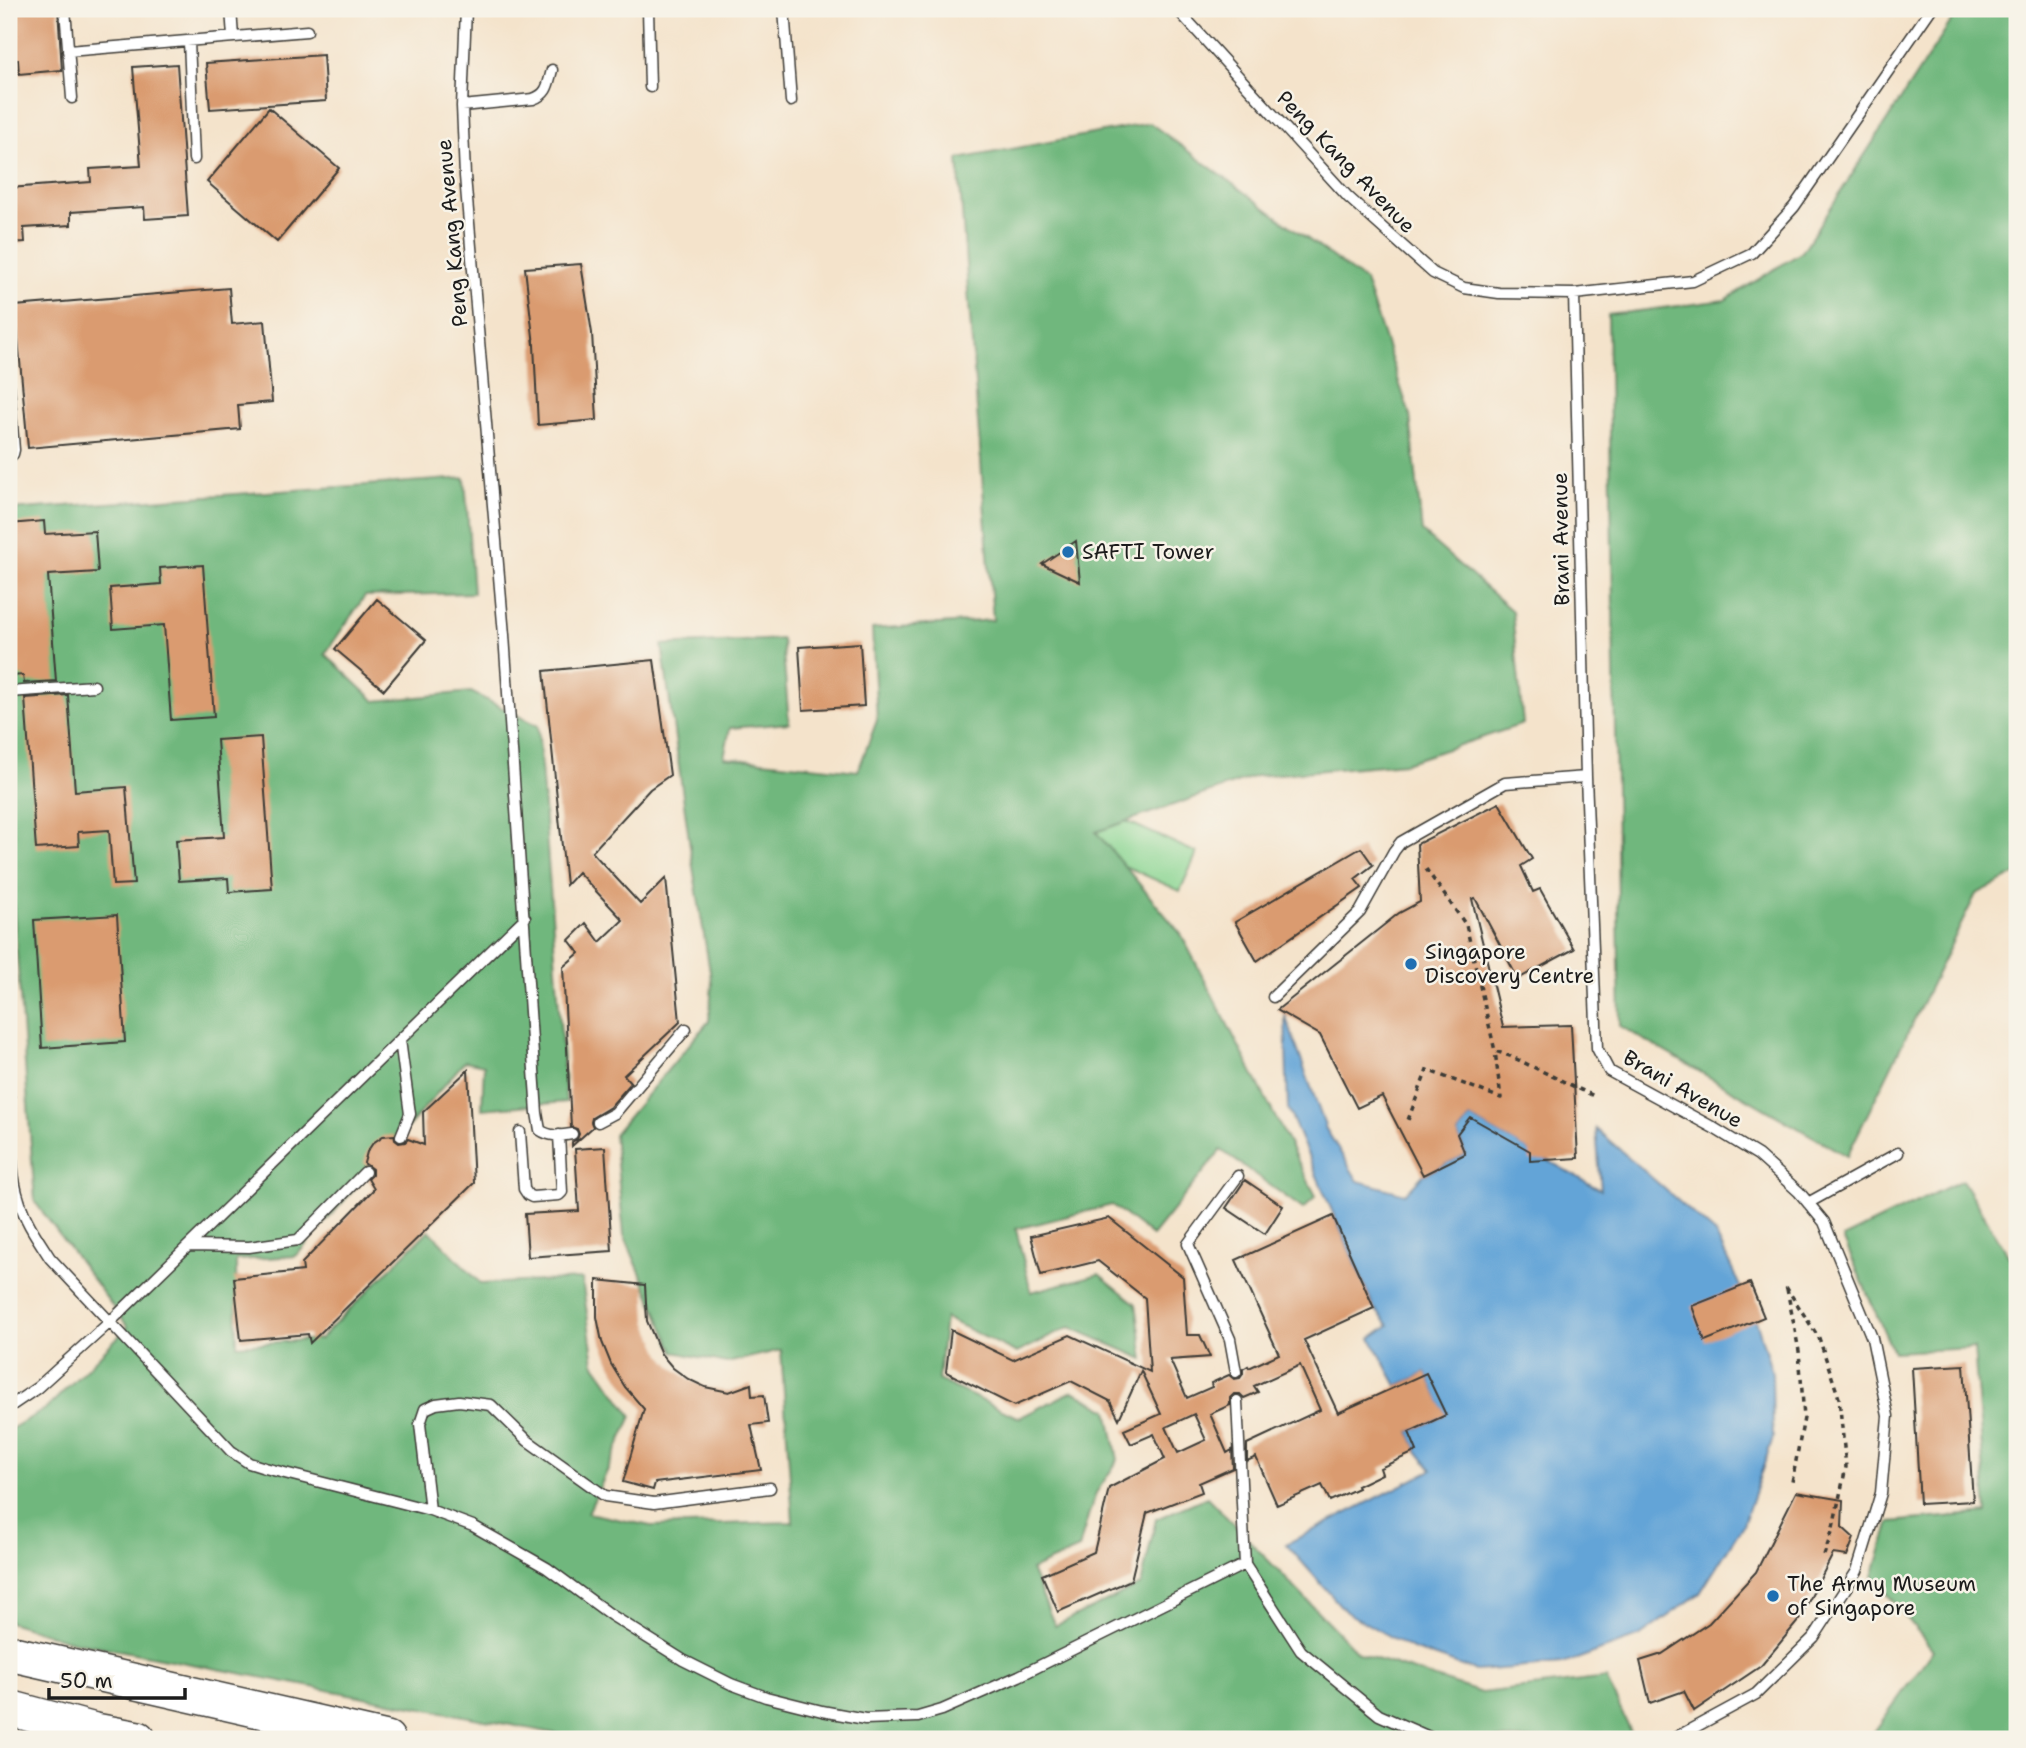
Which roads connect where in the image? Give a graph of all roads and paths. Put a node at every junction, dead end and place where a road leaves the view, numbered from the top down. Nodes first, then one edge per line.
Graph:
1 (65, 9) edge
2 (231, 9) edge
3 (466, 9) edge
4 (648, 9) edge
5 (784, 9) edge
6 (1177, 9) edge
7 (1931, 9) edge
8 (307, 31) dead end
9 (233, 37) junction
10 (189, 41) junction
11 (68, 51) junction
12 (552, 70) dead end
13 (650, 87) dead end
14 (72, 98) dead end
15 (791, 101) dead end
16 (462, 106) junction
17 (194, 159) dead end
18 (1574, 294) junction
19 (9, 386) edge
20 (9, 458) edge
21 (94, 686) dead end
22 (9, 692) edge
23 (1586, 777) junction
24 (1426, 869) dead end
25 (525, 918) junction
26 (1273, 997) dead end
27 (686, 1029) dead end
28 (400, 1040) junction
29 (1495, 1051) junction
30 (1594, 1096) dead end
31 (9, 1097) edge
32 (1408, 1120) dead end
33 (598, 1122) dead end
34 (520, 1132) dead end
35 (572, 1134) dead end
36 (559, 1135) junction
37 (401, 1136) dead end
38 (1898, 1153) dead end
39 (365, 1172) dead end
40 (1238, 1176) dead end
41 (1808, 1203) junction
42 (189, 1246) junction
43 (110, 1322) junction
44 (1236, 1372) dead end
45 (1237, 1401) dead end
46 (9, 1408) edge
47 (1792, 1482) dead end
48 (770, 1488) dead end
49 (430, 1510) junction
50 (1824, 1555) dead end
51 (1245, 1564) junction
52 (9, 1653) edge
53 (9, 1708) edge
54 (138, 1739) edge
55 (387, 1739) edge
56 (1433, 1739) edge
57 (1673, 1739) edge

1 - 11 lane
2 - 9 lane
3 - 16 lane, Peng Kang Avenue
4 - 13 lane
5 - 15 lane
6 - 18 lane, Peng Kang Avenue
7 - 18 lane, Peng Kang Avenue
8 - 9 lane
9 - 10 lane
10 - 11 lane
10 - 17 lane
11 - 14 lane
12 - 16 lane
16 - 25 lane, Peng Kang Avenue
18 - 23 lane, Brani Avenue
19 - 20 lane
21 - 22 lane
23 - 26 lane
23 - 41 lane, Brani Avenue
24 - 29 path
25 - 28 lane
25 - 36 lane, Peng Kang Avenue
27 - 33 lane
28 - 37 lane
28 - 42 lane
29 - 30 path
29 - 32 path
31 - 43 lane
34 - 36 lane
35 - 36 lane
38 - 41 lane
39 - 42 lane
40 - 44 lane
41 - 57 lane, Brani Avenue
42 - 43 lane
43 - 46 lane
43 - 49 lane
45 - 51 lane
47 - 50 path
48 - 49 lane
49 - 51 lane
51 - 56 lane
52 - 55 highway
53 - 54 highway

